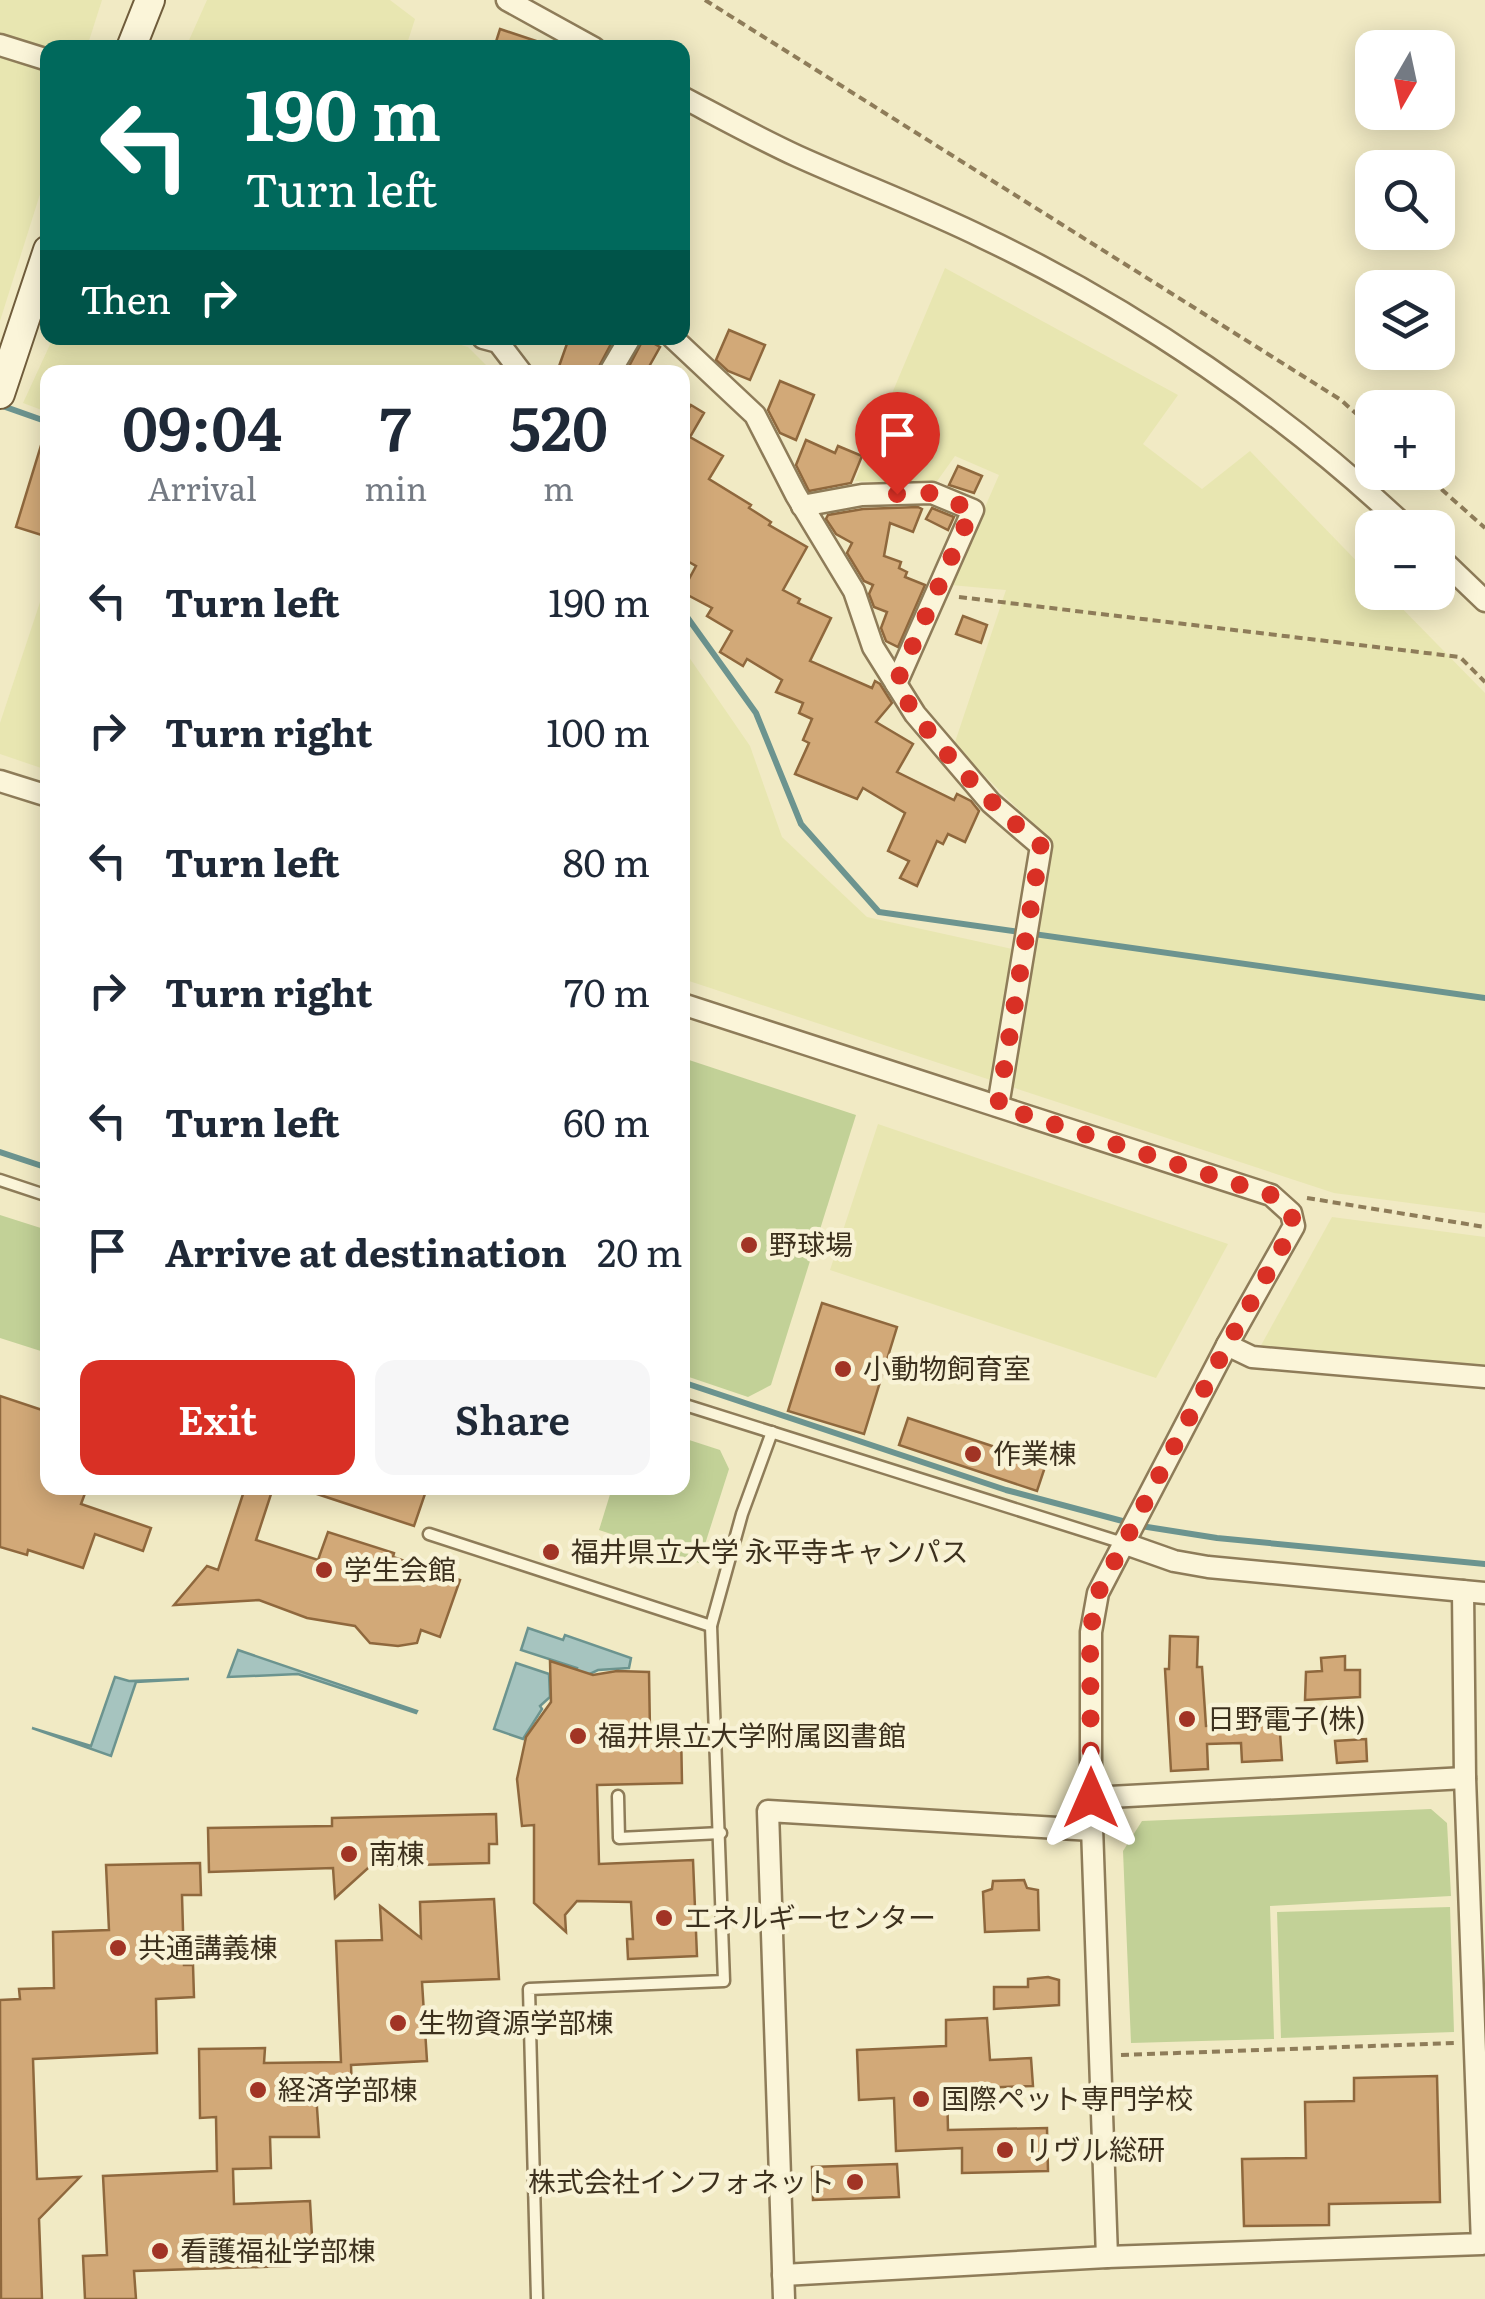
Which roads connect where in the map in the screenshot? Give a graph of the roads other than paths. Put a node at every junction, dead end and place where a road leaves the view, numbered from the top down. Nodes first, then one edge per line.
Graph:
1 (150, 0) edge
2 (507, 0) edge
3 (134, 40) edge
4 (580, 40) edge
5 (0, 45) edge
6 (40, 58) edge
7 (690, 101) edge
8 (40, 274) edge
9 (500, 345) edge
10 (680, 345) edge
11 (516, 365) edge
12 (0, 394) edge
13 (802, 506) junction
14 (1388, 510) edge
15 (1455, 572) edge
16 (1485, 601) edge
17 (896, 684) junction
18 (0, 781) edge
19 (40, 794) edge
20 (690, 1007) edge
21 (998, 1106) junction
22 (0, 1180) edge
23 (40, 1193) edge
24 (1227, 1345) junction
25 (1485, 1376) edge
26 (690, 1406) edge
27 (772, 1432) junction
28 (429, 1534) dead end
29 (1123, 1544) junction
30 (1463, 1591) junction
31 (1485, 1592) edge
32 (712, 1626) junction
33 (1466, 1778) junction
34 (618, 1796) dead end
35 (1091, 1798) junction
36 (1092, 1830) junction
37 (721, 1833) junction
38 (1107, 2257) junction
39 (784, 2275) junction
40 (538, 2299) edge
41 (784, 2299) edge

1 - 3 main road
2 - 4 street
5 - 6 street
7 - 14 street
8 - 12 main road
9 - 11 street
10 - 13 street
13 - 17 street
13 - 17 street
15 - 16 street
17 - 21 street
18 - 19 street
20 - 21 street
21 - 24 street
22 - 23 lane
24 - 25 street
24 - 29 street
26 - 27 lane
27 - 29 lane
27 - 32 lane
28 - 32 lane
29 - 30 street
29 - 35 street
30 - 31 street
30 - 33 street
32 - 37 lane
33 - 35 street
33 - 38 street
34 - 37 lane
35 - 36 street
36 - 38 street
36 - 39 street
37 - 40 lane
38 - 39 street
39 - 41 street

